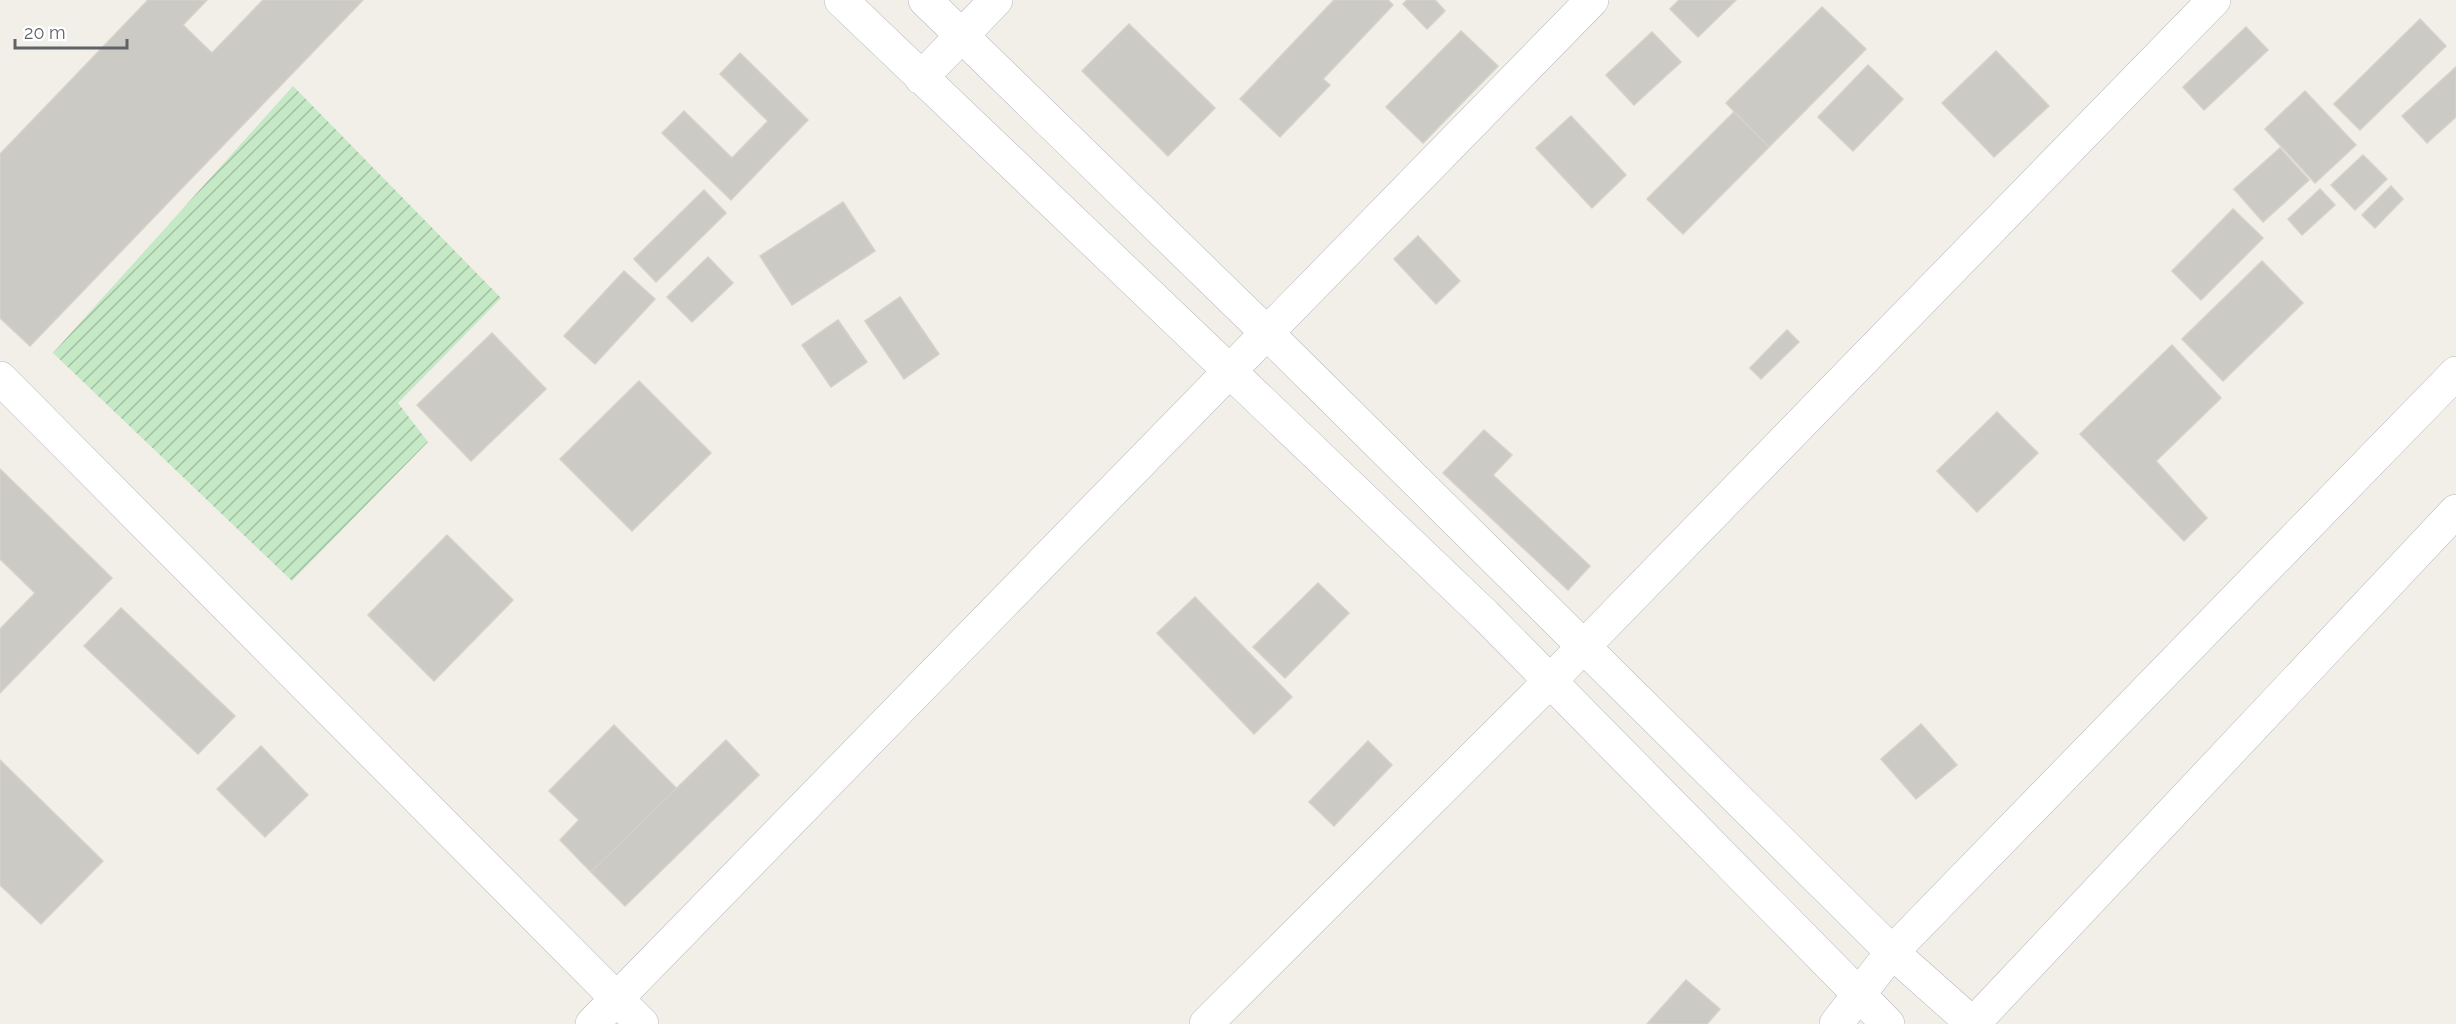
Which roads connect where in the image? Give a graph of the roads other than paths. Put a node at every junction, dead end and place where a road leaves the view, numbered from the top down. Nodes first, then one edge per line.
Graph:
1 (842, 0) edge
2 (925, 0) edge
3 (996, 0) edge
4 (1592, 0) edge
5 (2214, 0) edge
6 (961, 35) junction
7 (921, 78) junction
8 (1266, 332) junction
9 (1230, 370) junction
10 (2456, 373) edge
11 (0, 378) edge
12 (2456, 511) edge
13 (1583, 647) junction
14 (1551, 680) junction
15 (1892, 952) junction
16 (1857, 994) junction
17 (617, 999) junction
18 (592, 1024) edge
19 (642, 1024) edge
20 (1206, 1024) edge
21 (1836, 1024) edge
22 (1888, 1024) edge
23 (1973, 1024) edge

1 - 7 street
2 - 6 street
3 - 6 street
4 - 8 street
5 - 13 street
6 - 7 street
6 - 8 street
7 - 9 street
8 - 9 street
8 - 13 street
9 - 14 street
9 - 17 street
10 - 15 street
11 - 17 street
12 - 23 street
13 - 14 street
13 - 15 street
14 - 16 street
14 - 20 street
15 - 16 street
15 - 23 street
16 - 21 street
16 - 22 street
17 - 18 street
17 - 19 street

